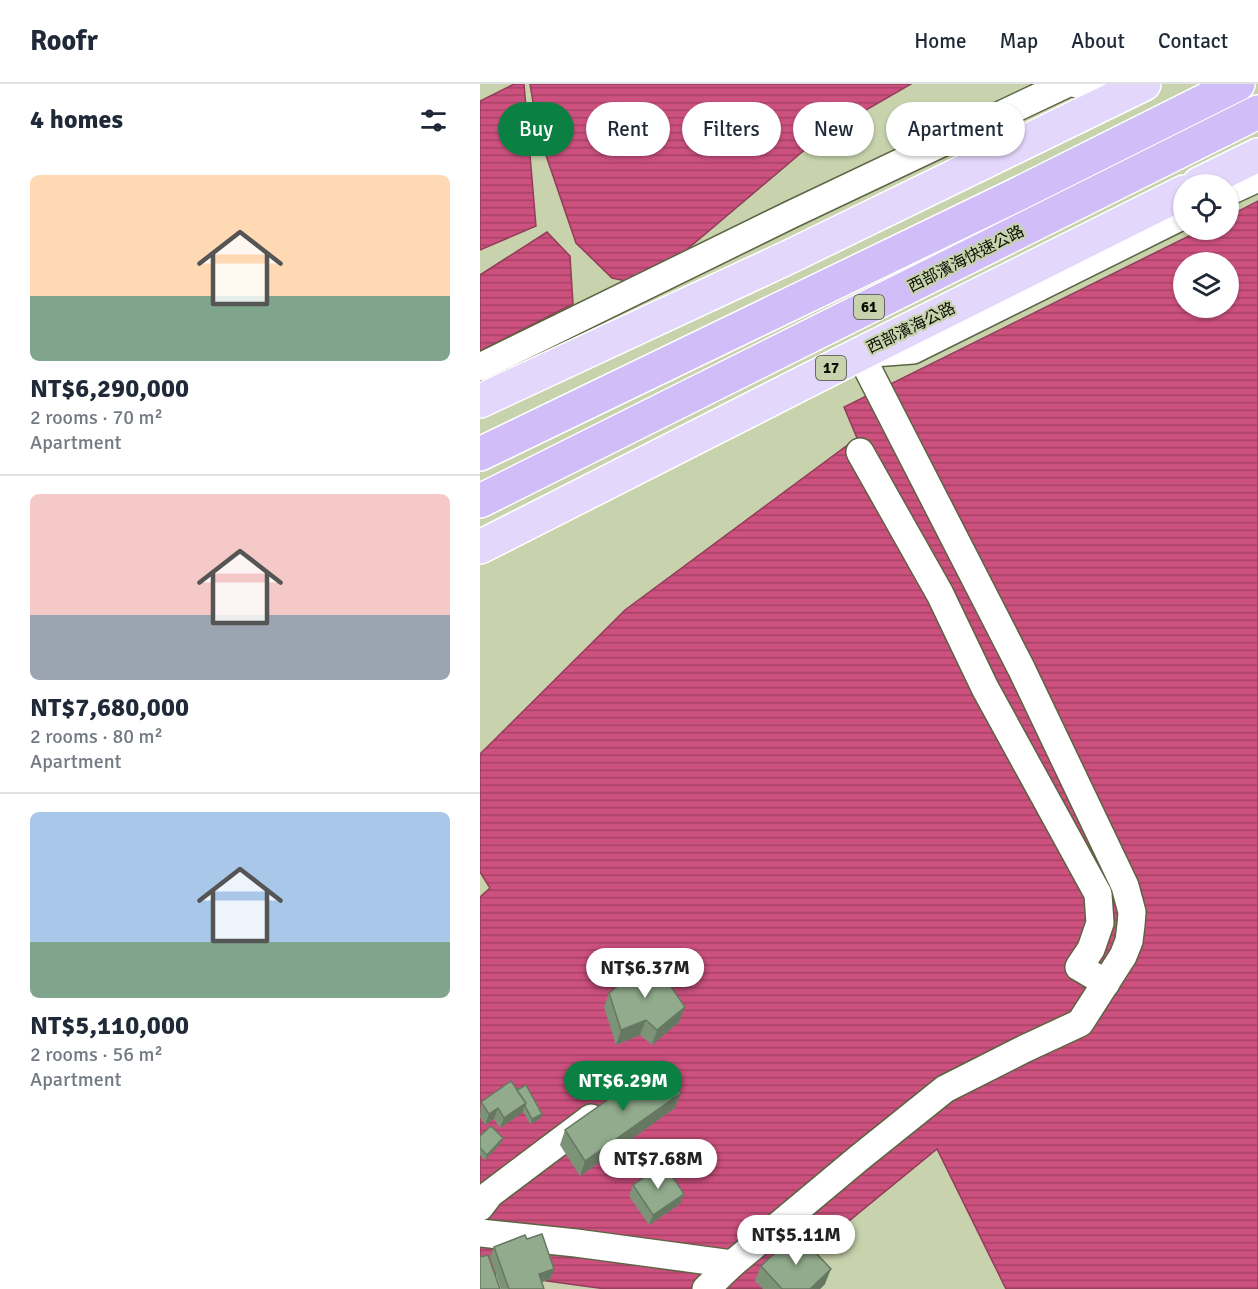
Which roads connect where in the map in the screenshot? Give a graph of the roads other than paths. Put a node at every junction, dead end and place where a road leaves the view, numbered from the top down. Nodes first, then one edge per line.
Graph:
1 (1066, 84) edge
2 (1077, 84) edge
3 (1238, 84) edge
4 (1139, 85) edge
5 (1025, 103) edge
6 (1258, 112) edge
7 (1258, 155) edge
8 (914, 156) edge
9 (940, 156) edge
10 (1219, 174) edge
11 (951, 178) junction
12 (1258, 178) edge
13 (1239, 187) edge
14 (1173, 198) edge
15 (782, 219) junction
16 (1173, 220) edge
17 (799, 252) junction
18 (593, 312) junction
19 (608, 341) junction
20 (860, 354) junction
21 (480, 367) edge
22 (480, 401) edge
23 (860, 452) dead end
24 (480, 454) edge
25 (480, 501) edge
26 (480, 547) edge
27 (954, 588) junction
28 (1000, 680) junction
29 (1094, 987) junction
30 (614, 1100) edge
31 (480, 1207) edge
32 (480, 1233) edge
33 (732, 1264) junction
34 (706, 1289) edge

1 - 5 street
2 - 4 street
3 - 24 highway, 61
4 - 11 main road
6 - 25 highway, 西部濱海快速公路 / 61
7 - 10 main road
8 - 15 street
9 - 11 street
11 - 17 main road
12 - 13 street
14 - 20 main road, 西部濱海公路 / 17
15 - 17 street
15 - 18 street
16 - 20 street
17 - 19 main road
18 - 19 street
18 - 21 street
19 - 22 main road
20 - 26 main road, 西部濱海公路 / 17
20 - 27 street
23 - 27 street
27 - 28 street
27 - 28 street
28 - 29 street
28 - 29 street
29 - 33 street
30 - 31 street
32 - 33 street
33 - 34 street

